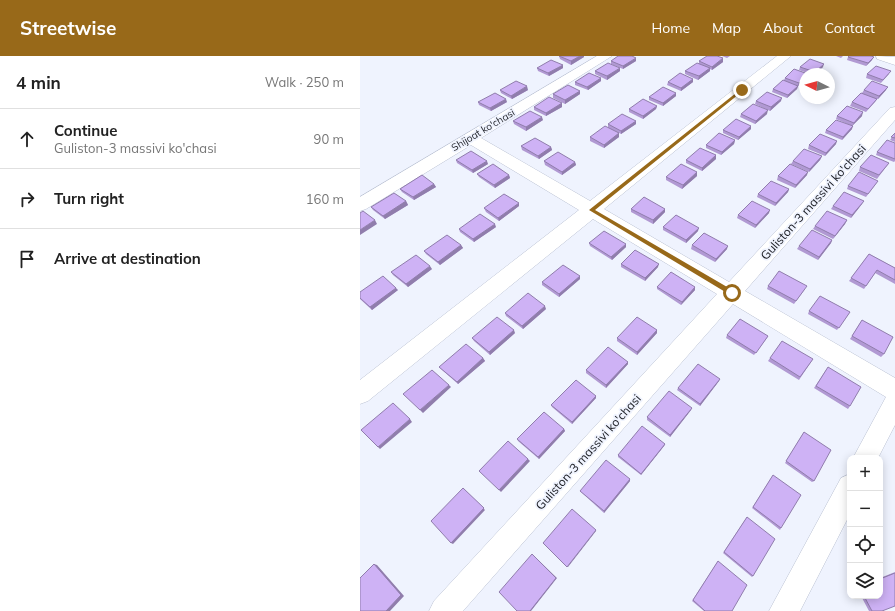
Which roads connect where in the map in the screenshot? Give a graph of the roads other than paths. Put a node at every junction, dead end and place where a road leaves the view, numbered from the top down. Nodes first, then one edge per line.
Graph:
1 (606, 56) edge
2 (772, 56) edge
3 (785, 56) edge
4 (882, 56) edge
5 (895, 61) edge
6 (895, 111) edge
7 (470, 138) junction
8 (360, 204) edge
9 (587, 207) junction
10 (732, 293) junction
11 (360, 375) edge
12 (895, 390) edge
13 (360, 394) edge
14 (895, 402) edge
15 (867, 455) edge
16 (848, 491) edge
17 (444, 611) edge
18 (784, 611) edge

1 - 7 street, Shijoat ko'chasi
2 - 9 street
3 - 9 street
4 - 5 street
6 - 10 street, Guliston-3 massivi ko'chasi
7 - 8 street, Shijoat ko'chasi
7 - 9 street
9 - 10 street
9 - 11 street
9 - 13 street
10 - 12 street
10 - 17 street, Guliston-3 massivi ko'chasi
14 - 15 street
16 - 18 street

